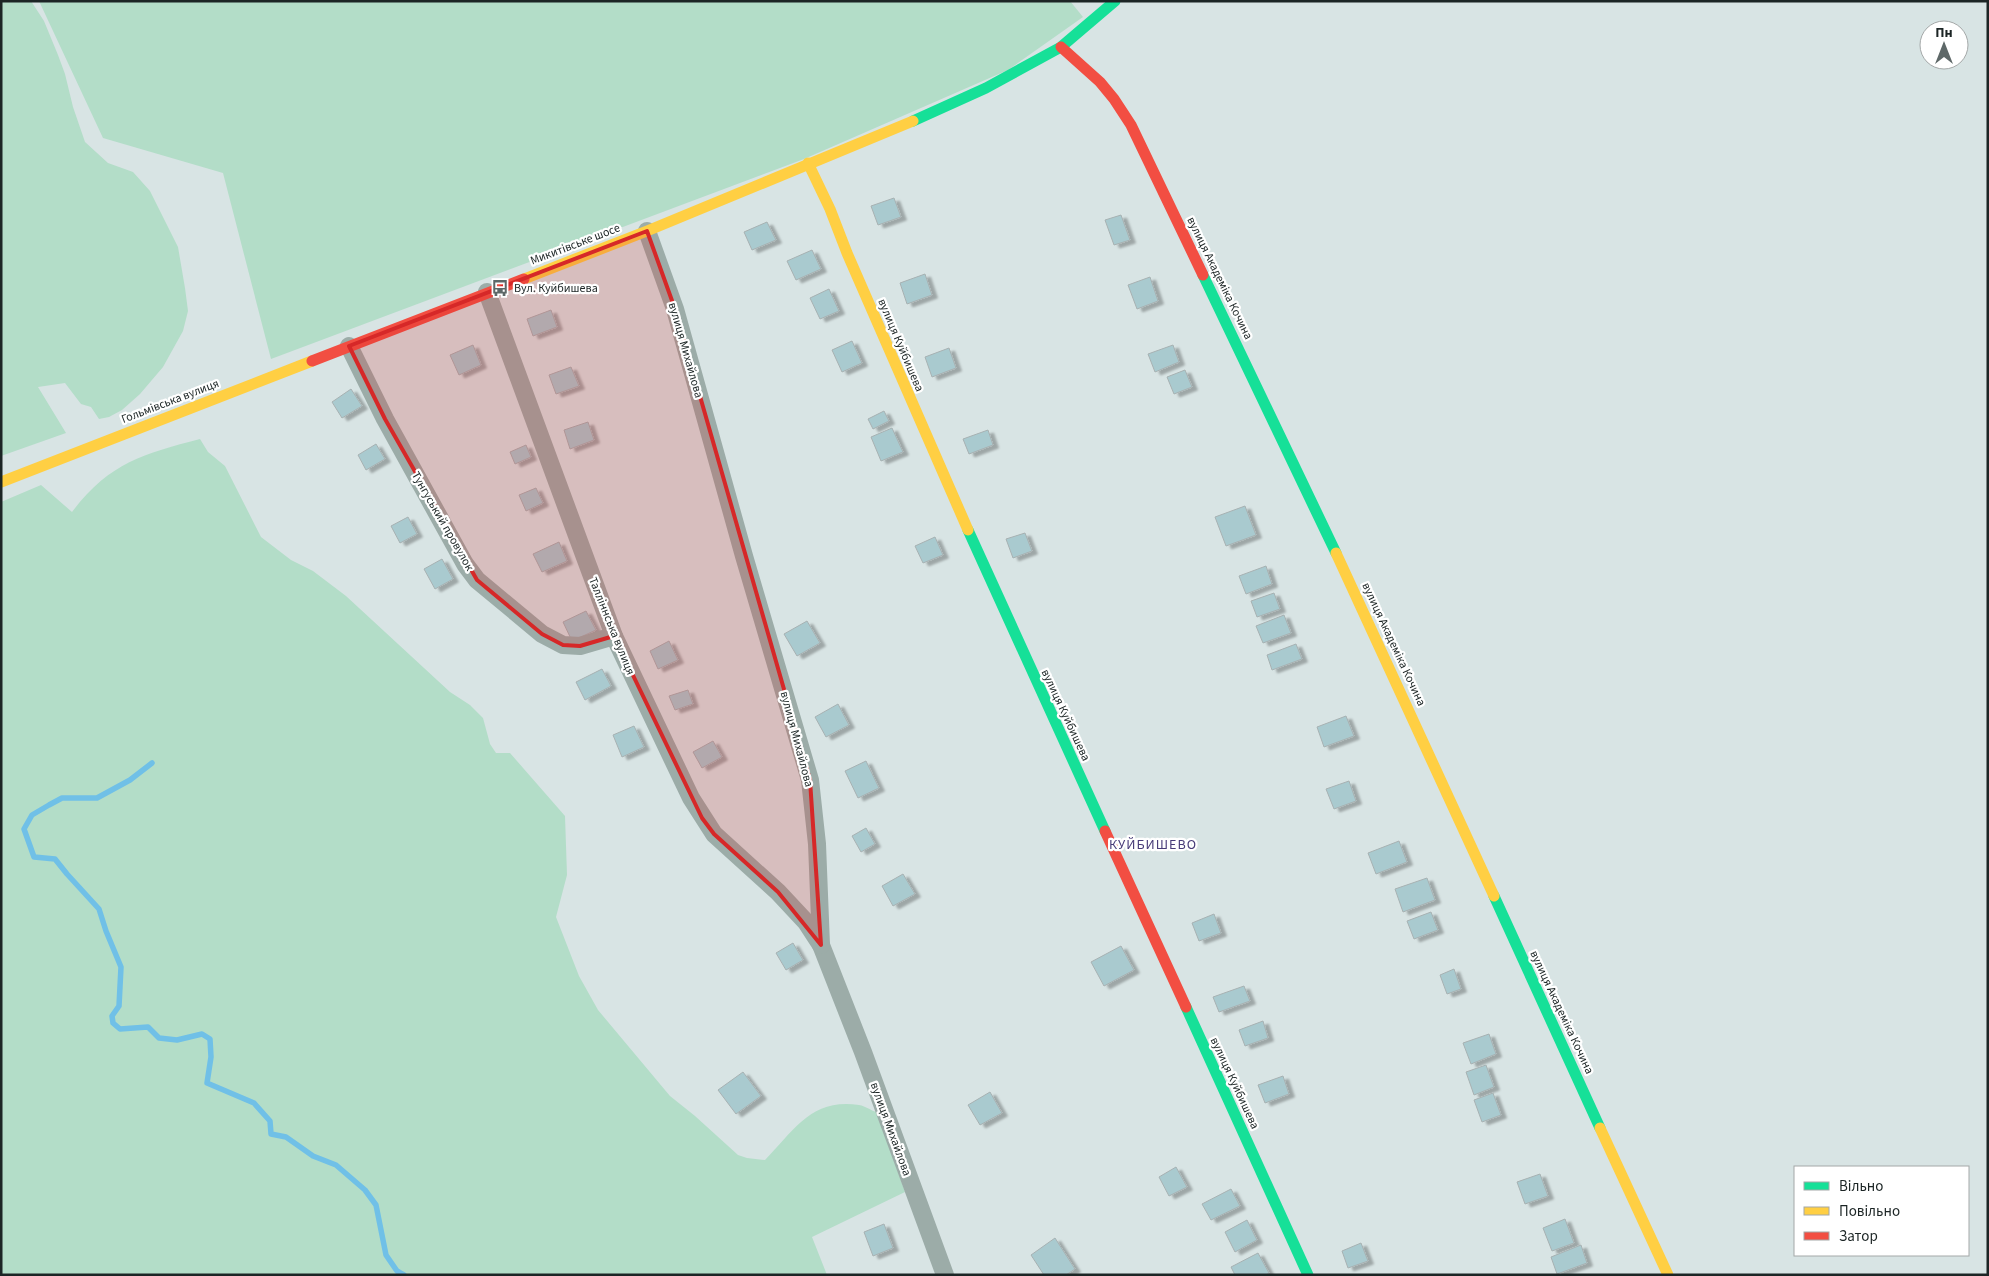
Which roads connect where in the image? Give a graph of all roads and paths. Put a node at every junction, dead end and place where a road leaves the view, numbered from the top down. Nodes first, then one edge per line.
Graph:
1 (1115, 1) edge
2 (1061, 47) junction
3 (808, 162) junction
4 (647, 230) junction
5 (487, 292) junction
6 (349, 346) junction
7 (1, 482) edge
8 (614, 636) junction
9 (821, 945) junction
10 (945, 1275) edge
11 (1308, 1275) edge
12 (1668, 1275) edge

1 - 2 street, Микитівське шосе
2 - 3 street, Микитівське шосе
2 - 12 street, вулиця Академіка Кочина
3 - 4 street, Микитівське шосе
3 - 11 street, вулиця Куйбишева
4 - 5 street, Микитівське шосе
4 - 9 street, вулиця Михайлова
5 - 6 street, Микитівське шосе
5 - 8 street, Талліннська вулиця
6 - 7 street, Гольмівська вулиця
6 - 8 street, Тунгуський провулок
8 - 9 street, Талліннська вулиця
9 - 10 street, вулиця Михайлова

